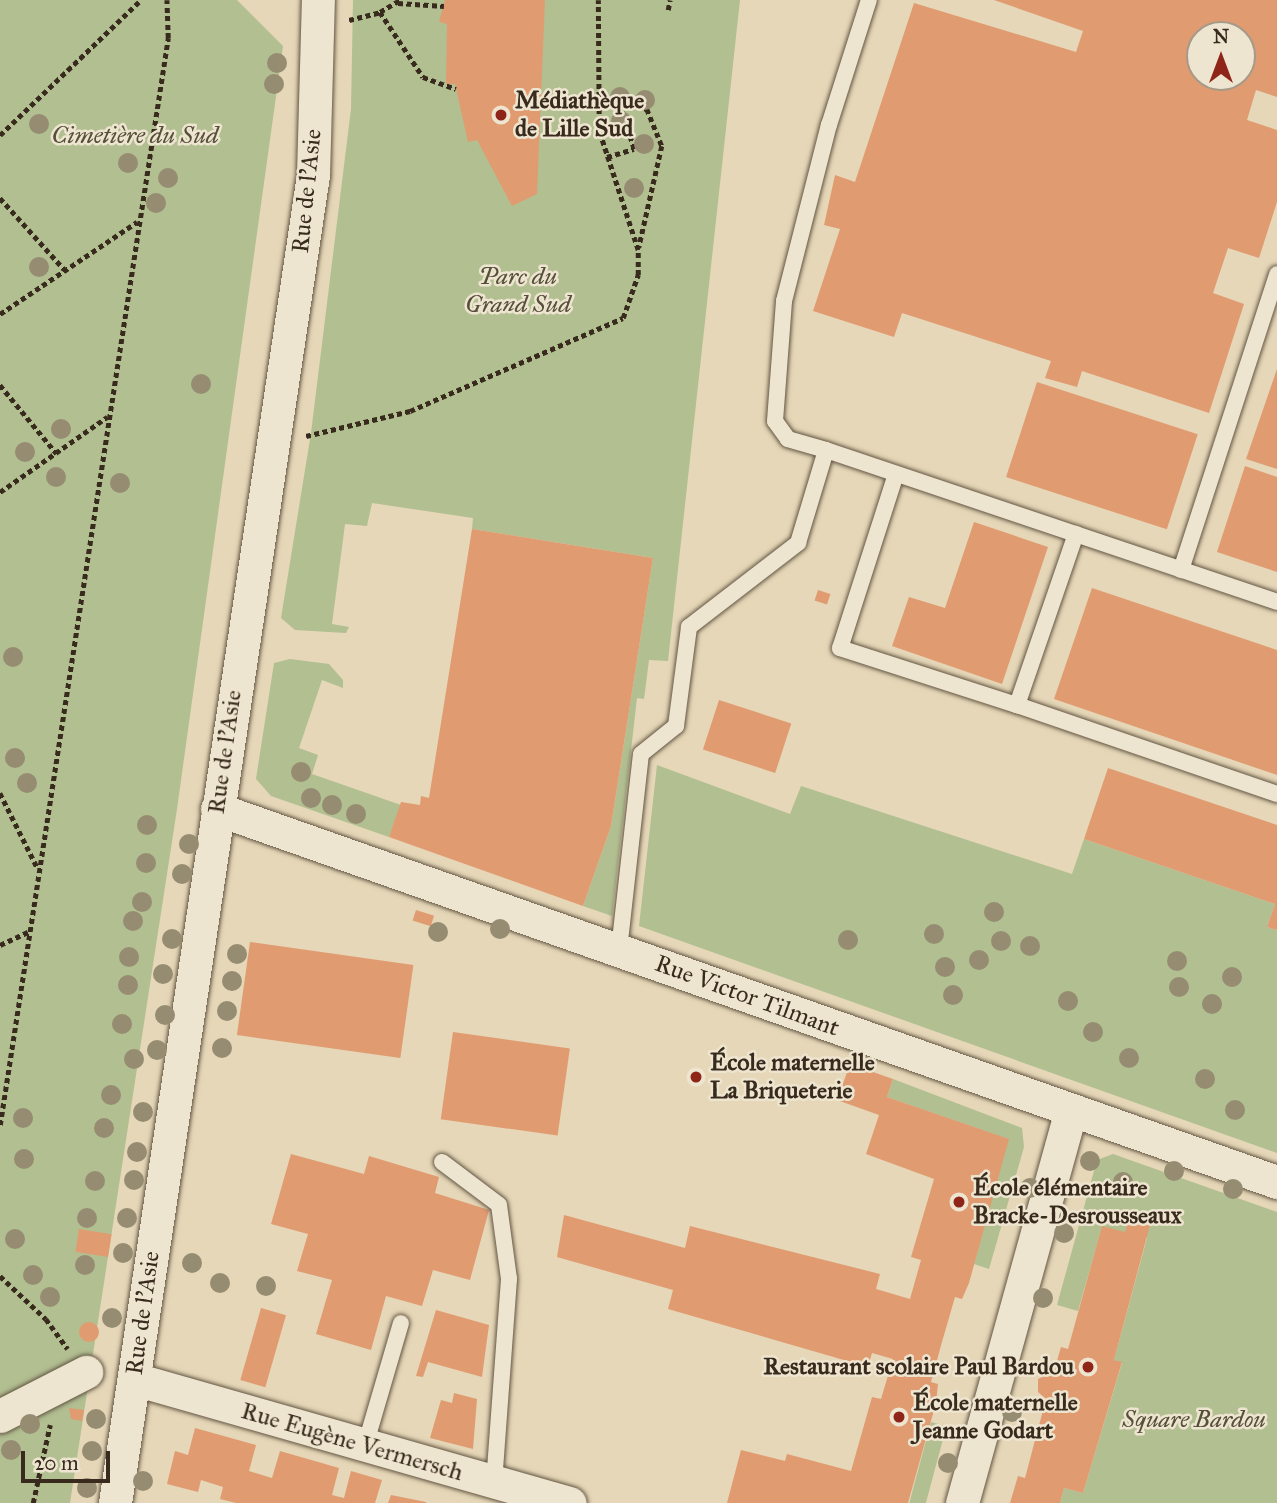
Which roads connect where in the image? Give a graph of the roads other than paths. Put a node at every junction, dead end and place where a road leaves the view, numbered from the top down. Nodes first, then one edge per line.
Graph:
1 (869, 0) edge
2 (317, 11) edge
3 (1277, 274) edge
4 (826, 450) junction
5 (896, 474) junction
6 (1076, 534) junction
7 (1181, 569) junction
8 (1277, 602) edge
9 (1017, 705) junction
10 (1277, 794) edge
11 (217, 809) junction
12 (619, 950) junction
13 (1071, 1110) junction
14 (442, 1163) dead end
15 (1277, 1182) edge
16 (401, 1323) dead end
17 (86, 1372) road end
18 (134, 1379) junction
19 (0, 1416) edge
20 (365, 1446) junction
21 (494, 1482) junction
22 (549, 1500) edge
23 (115, 1503) edge
24 (962, 1503) edge

1 - 4 lane
2 - 11 street, Rue de l'Asie
3 - 7 lane
4 - 5 lane
4 - 12 lane
5 - 6 lane
5 - 9 lane
6 - 7 lane
6 - 9 lane
7 - 8 lane
9 - 10 lane
11 - 12 street, Rue Victor Tilmant
11 - 18 street, Rue de l'Asie
12 - 13 street, Rue Victor Tilmant
13 - 15 street, Rue Victor Tilmant
13 - 24 street
14 - 21 lane
16 - 20 lane
17 - 19 street
18 - 20 street, Rue Eugène Vermersch
18 - 23 street, Rue de l'Asie
20 - 21 street, Rue Eugène Vermersch
21 - 22 street, Rue Eugène Vermersch

